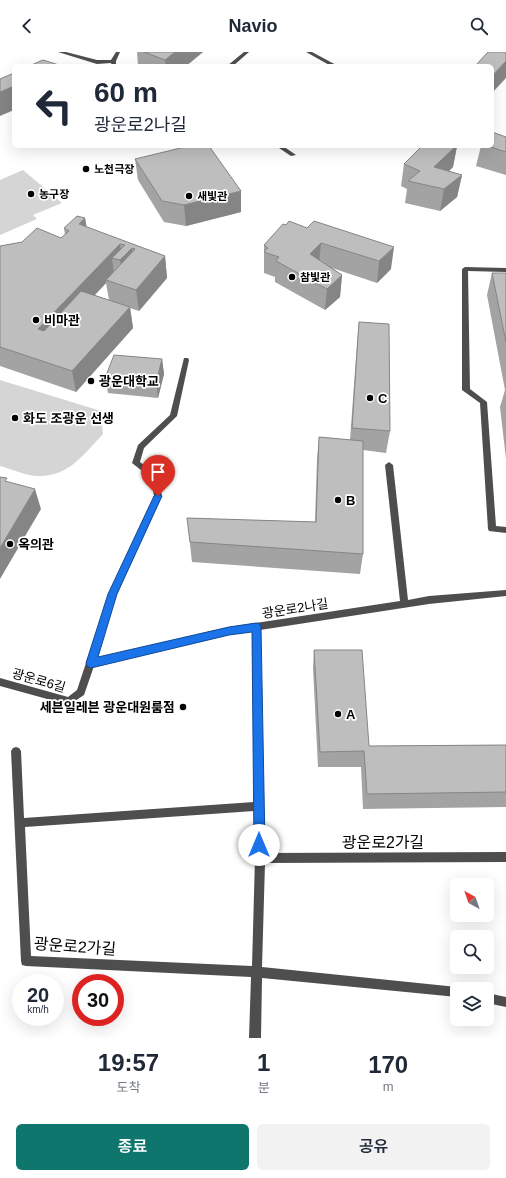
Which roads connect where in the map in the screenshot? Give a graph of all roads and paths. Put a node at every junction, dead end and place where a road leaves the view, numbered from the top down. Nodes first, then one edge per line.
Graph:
1 (60, 52) edge
2 (118, 52) edge
3 (247, 52) edge
4 (308, 52) edge
5 (235, 62) junction
6 (114, 64) edge
7 (232, 64) edge
8 (238, 64) edge
9 (332, 64) edge
10 (282, 148) edge
11 (293, 155) dead end
12 (506, 270) edge
13 (186, 360) dead end
14 (389, 464) dead end
15 (506, 530) edge
16 (506, 594) edge
17 (404, 604) junction
18 (256, 627) junction
19 (91, 663) junction
20 (0, 682) edge
21 (16, 751) dead end
22 (259, 806) junction
23 (19, 823) junction
24 (506, 857) edge
25 (260, 858) junction
26 (257, 972) junction
27 (450, 991) edge
28 (494, 999) edge
29 (506, 1002) edge
30 (256, 1038) edge

1 - 6 street
2 - 6 street
3 - 5 street
4 - 9 street
5 - 7 street
5 - 8 street
10 - 11 street
12 - 15 street
13 - 19 street, 광운로6길
14 - 17 street
16 - 17 street, 광운로2나길
17 - 18 street, 광운로2나길
18 - 19 street, 광운로2나길
18 - 22 street
19 - 20 street, 광운로6길
21 - 23 street, 광운로2가길
22 - 23 street
22 - 25 street
23 - 26 street, 광운로2가길
24 - 25 street, 광운로2가길
25 - 26 street
26 - 27 street, 광운로2가길
26 - 30 street
28 - 29 street

